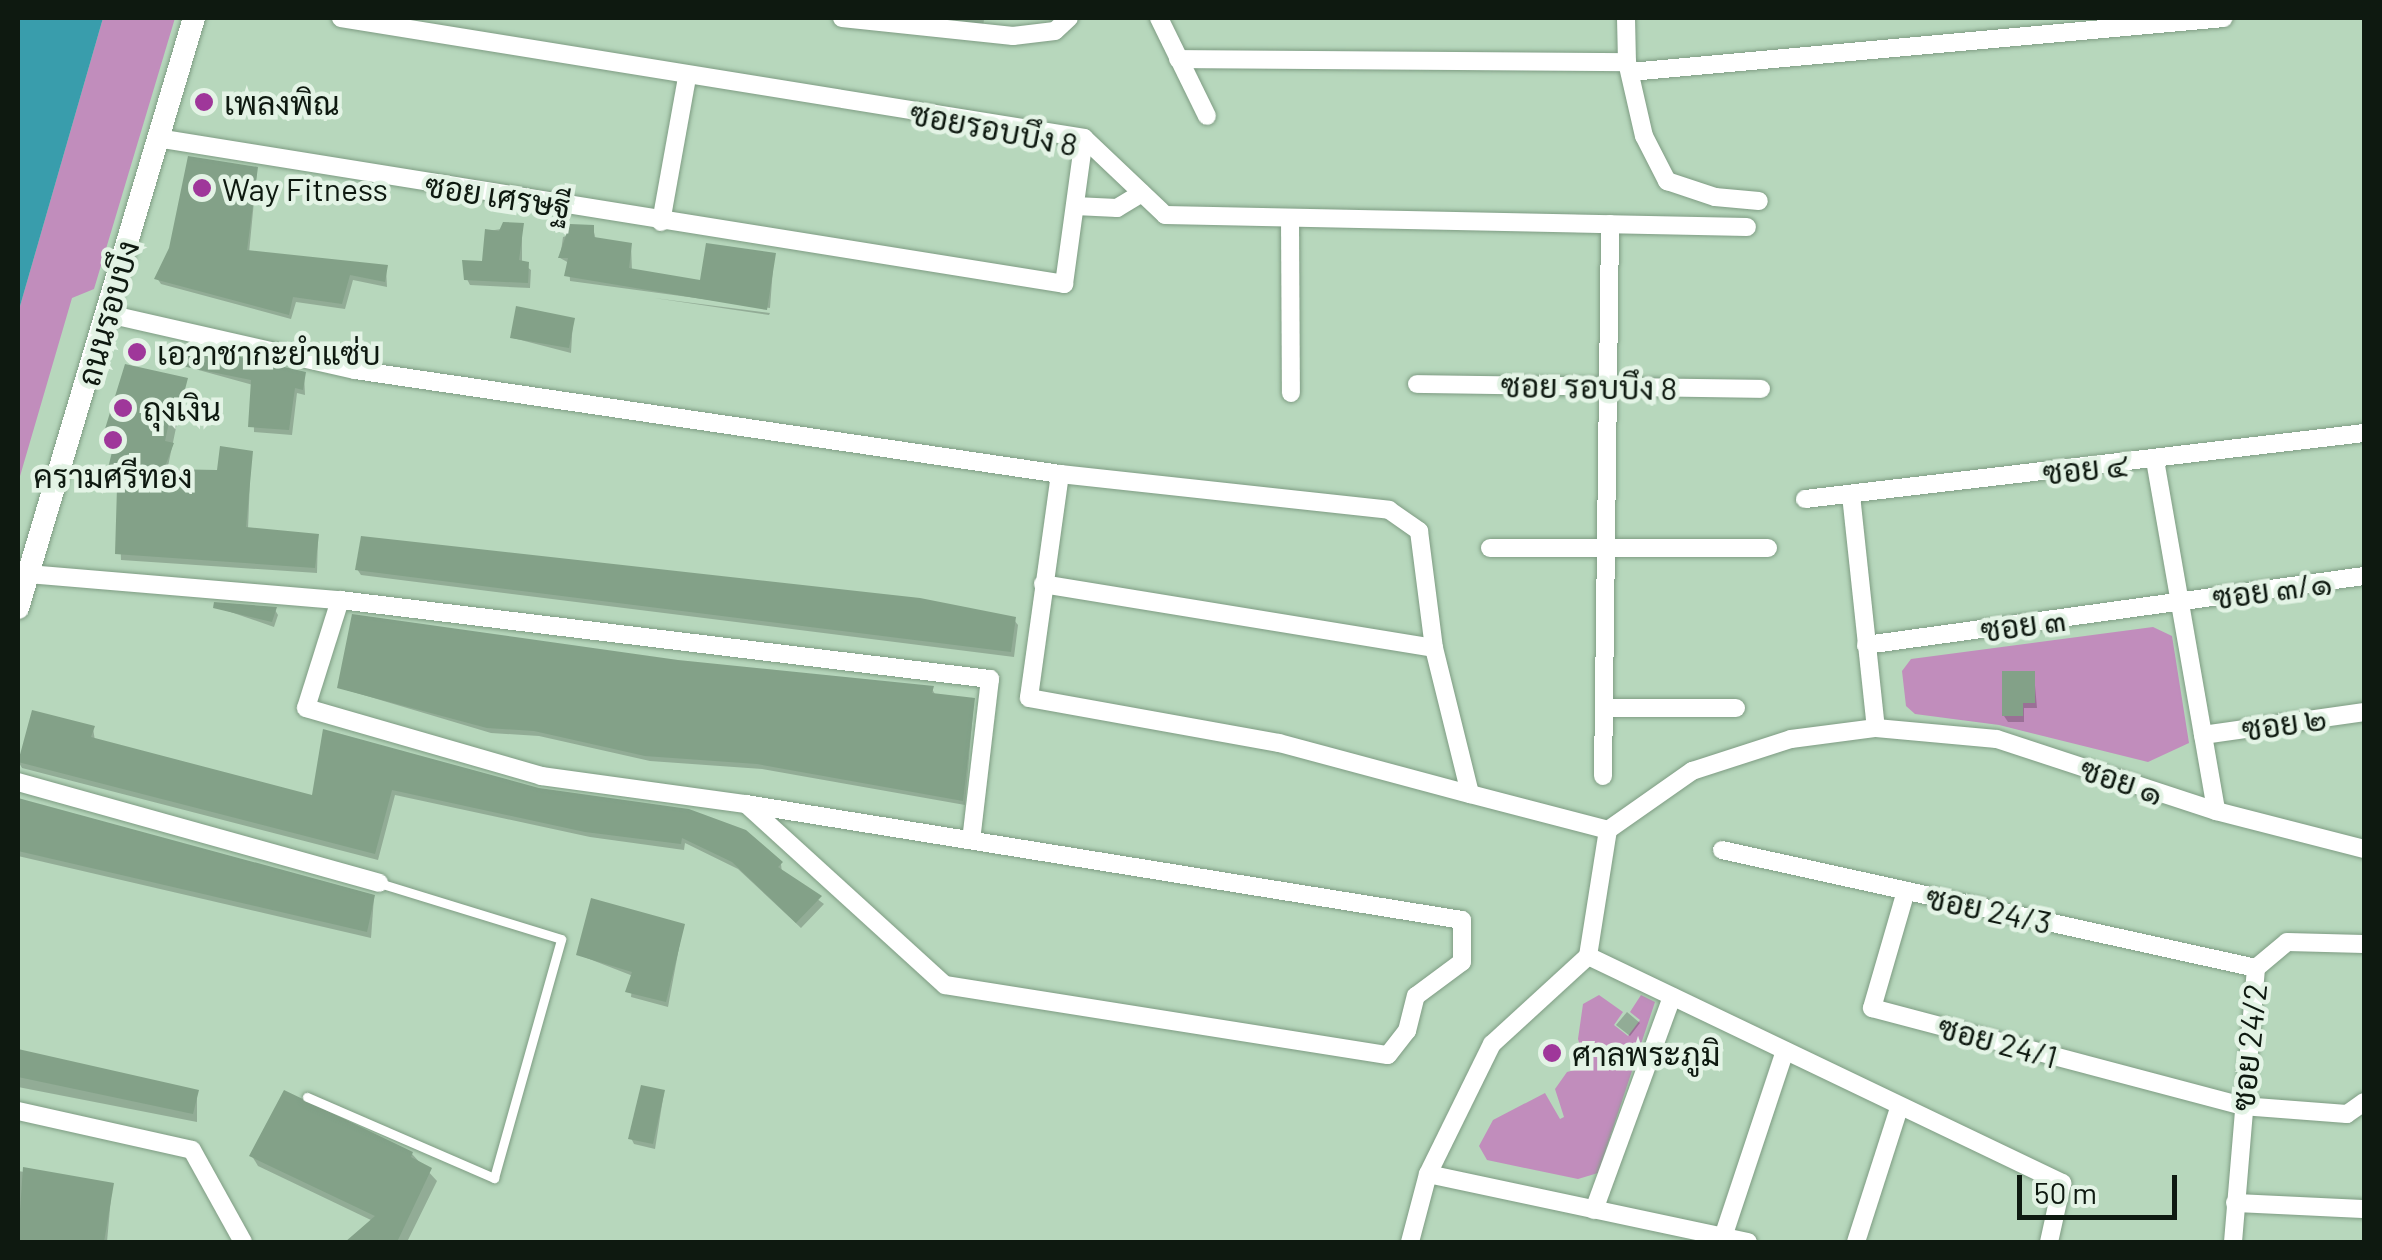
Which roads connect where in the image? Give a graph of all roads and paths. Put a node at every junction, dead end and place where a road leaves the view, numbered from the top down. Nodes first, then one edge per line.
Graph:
1 (194, 18) edge
2 (341, 18) edge
3 (842, 18) edge
4 (1069, 18) edge
5 (1159, 18) edge
6 (1626, 18) edge
7 (2224, 18) edge
8 (1178, 59) junction
9 (1628, 67) junction
10 (687, 78) junction
11 (1206, 116) dead end
12 (157, 138) junction
13 (1084, 138) junction
14 (1142, 193) junction
15 (1759, 201) dead end
16 (1075, 206) junction
17 (1290, 218) junction
18 (661, 222) junction
19 (1610, 224) junction
20 (1747, 227) dead end
21 (108, 314) junction
22 (1417, 384) dead end
23 (1608, 386) junction
24 (1761, 389) dead end
25 (1291, 392) dead end
26 (2364, 432) edge
27 (2155, 460) junction
28 (1060, 474) junction
29 (1851, 495) junction
30 (1804, 500) dead end
31 (1606, 546) junction
32 (1490, 548) dead end
33 (1768, 548) dead end
34 (28, 574) junction
35 (2364, 576) edge
36 (1042, 584) junction
37 (340, 600) junction
38 (2180, 602) junction
39 (18, 608) edge
40 (1866, 645) junction
41 (1434, 648) junction
42 (1604, 708) junction
43 (1736, 708) dead end
44 (2364, 712) edge
45 (1876, 728) junction
46 (2203, 735) junction
47 (1603, 776) dead end
48 (18, 782) edge
49 (1470, 794) junction
50 (746, 804) junction
51 (2216, 811) junction
52 (1608, 830) junction
53 (971, 840) junction
54 (2364, 849) edge
55 (1722, 850) dead end
56 (379, 883) joint
57 (1906, 891) junction
58 (2364, 944) edge
59 (1588, 956) junction
60 (2256, 968) junction
61 (1672, 997) junction
62 (1785, 1051) junction
63 (307, 1097) dead end
64 (2364, 1102) edge
65 (2242, 1106) junction
66 (1898, 1108) junction
67 (18, 1110) edge
68 (1428, 1174) junction
69 (2235, 1202) junction
70 (2364, 1209) edge
71 (1594, 1210) junction
72 (1723, 1237) junction
73 (242, 1242) edge
74 (1410, 1242) edge
75 (1748, 1242) edge
76 (1856, 1242) edge
77 (2049, 1242) edge
78 (2234, 1242) edge

1 - 12 street, ถนนรอบบึง
2 - 10 street, ซอยรอบบึง 8
3 - 4 street
5 - 8 street
6 - 9 street
7 - 9 street
8 - 9 street
8 - 11 street
9 - 15 street
10 - 13 street, ซอยรอบบึง 8
10 - 18 street
12 - 18 street, ซอย เศรษฐี
12 - 21 street, ถนนรอบบึง
13 - 14 street, ซอยรอบบึง 8
13 - 16 street
14 - 16 street
14 - 17 street, ซอยรอบบึง 8
16 - 18 street, ซอย เศรษฐี
17 - 19 street, ซอยรอบบึง 8
17 - 25 street
19 - 20 street, ซอยรอบบึง 8
19 - 23 street
21 - 28 street
21 - 34 street, ถนนรอบบึง
22 - 23 street, ซอย รอบบึง 8
23 - 24 street, ซอย รอบบึง 8
23 - 31 street
26 - 27 street, ซอย ๔
27 - 29 street, ซอย ๔
27 - 38 street
28 - 36 street
28 - 41 street
29 - 30 street, ซอย ๔
29 - 40 street
31 - 32 street
31 - 33 street
31 - 42 street
34 - 37 street
34 - 39 street, ถนนรอบบึง
35 - 38 street, ซอย ๓/๑
36 - 41 street
36 - 49 street
37 - 50 street
37 - 53 street
38 - 40 street, ซอย ๓
38 - 46 street
40 - 45 street
41 - 49 street
42 - 43 street
42 - 47 street
44 - 46 street, ซอย ๒
45 - 51 street, ซอย ๑
45 - 52 street, ซอย ๑
46 - 51 street
48 - 56 street
49 - 52 street
50 - 53 street
50 - 53 street
51 - 54 street, ซอย ๑
52 - 59 street
55 - 57 street, ซอย 24/3
56 - 63 lane
57 - 60 street, ซอย 24/3
57 - 65 street, ซอย 24/1
58 - 60 street, ซอย 24/2
59 - 61 street
59 - 68 street
60 - 65 street, ซอย 24/2
61 - 62 street
61 - 71 street
62 - 66 street
62 - 72 street
64 - 65 street
65 - 69 street, ซอย 24/2
66 - 76 street
66 - 77 street
67 - 73 street
68 - 71 street
68 - 74 street
69 - 70 street
69 - 78 street, ซอย 24/2
71 - 72 street
72 - 75 street

